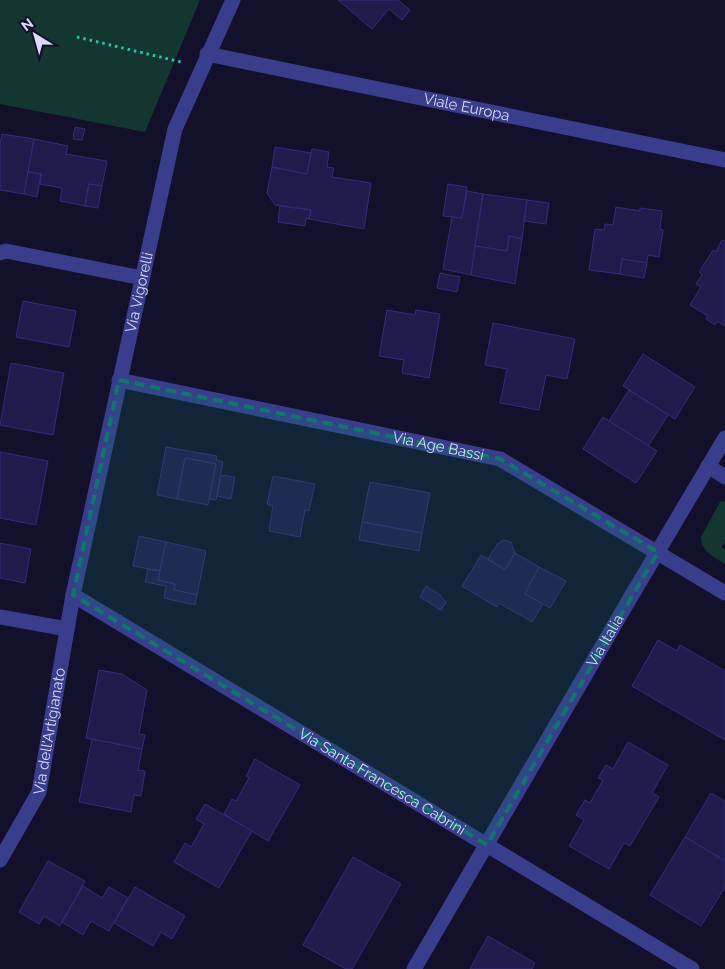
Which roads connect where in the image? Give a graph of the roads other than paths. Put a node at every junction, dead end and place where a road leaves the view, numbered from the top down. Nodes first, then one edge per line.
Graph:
1 (232, 0) edge
2 (205, 61) junction
3 (725, 160) edge
4 (0, 253) edge
5 (142, 278) junction
6 (120, 380) junction
7 (725, 438) edge
8 (708, 466) junction
9 (725, 477) edge
10 (658, 552) junction
11 (725, 593) edge
12 (73, 595) junction
13 (0, 617) edge
14 (67, 629) junction
15 (487, 845) junction
16 (0, 860) edge
17 (414, 969) edge
18 (692, 969) edge

1 - 2 street, Via Vigorelli
2 - 3 street, Viale Europa
2 - 5 street, Via Vigorelli
4 - 5 street
5 - 6 street, Via Vigorelli
6 - 10 street, Via Age Bassi
6 - 12 street, Via Vigorelli
7 - 8 street, Via Italia
8 - 9 street
8 - 10 street, Via Italia
10 - 11 street, Via Age Bassi
10 - 15 street, Via Italia
12 - 14 street, Via dell'Artigianato
12 - 15 street, Via Santa Francesca Cabrini
13 - 14 street
14 - 16 street, Via dell'Artigianato
15 - 17 street, Via Italia
15 - 18 street, Via Santa Francesca Cabrini

